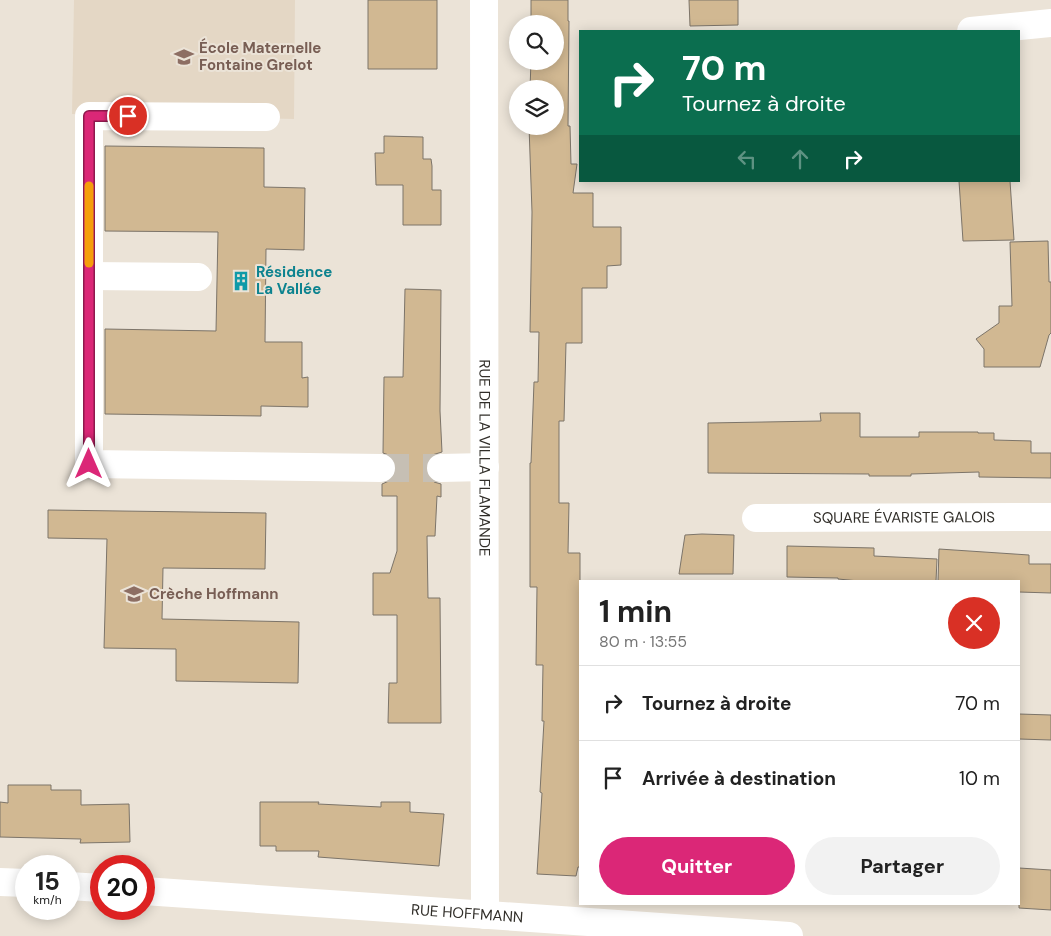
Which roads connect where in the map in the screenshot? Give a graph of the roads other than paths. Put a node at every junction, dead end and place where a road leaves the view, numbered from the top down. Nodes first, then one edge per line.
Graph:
1 (484, 0) edge
2 (1051, 23) edge
3 (981, 30) edge
4 (266, 117) dead end
5 (89, 276) junction
6 (198, 277) dead end
7 (485, 466) junction
8 (381, 468) tunnel mouth
9 (441, 468) tunnel mouth
10 (1051, 517) edge
11 (756, 518) dead end
12 (0, 882) edge
13 (15, 883) edge
14 (155, 892) edge
15 (485, 915) junction
16 (789, 936) edge

1 - 7 street, RUE DE LA VILLA FLAMANDE
2 - 3 street
4 - 5 street
5 - 6 street
5 - 8 street
7 - 9 street
7 - 15 street, RUE DE LA VILLA FLAMANDE
10 - 11 street, SQUARE ÉVARISTE GALOIS
12 - 13 street
14 - 15 street, RUE HOFFMANN
15 - 16 street, RUE HOFFMANN

